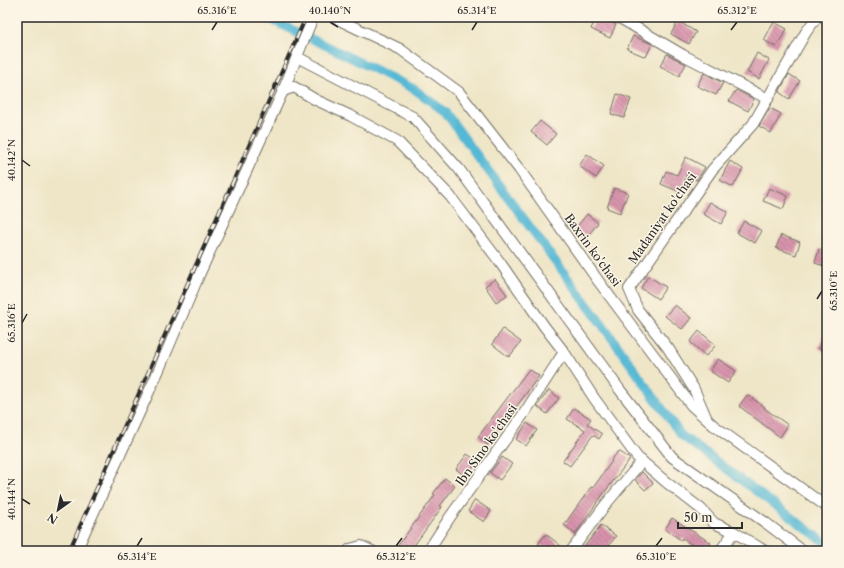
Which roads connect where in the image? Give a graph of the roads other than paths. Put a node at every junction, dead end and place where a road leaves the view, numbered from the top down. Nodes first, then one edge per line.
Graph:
1 (313, 17) edge
2 (333, 17) edge
3 (618, 17) edge
4 (817, 17) edge
5 (297, 57) junction
6 (283, 92) junction
7 (768, 99) junction
8 (564, 352) junction
9 (707, 420) junction
10 (642, 461) junction
11 (827, 507) edge
12 (734, 532) junction
13 (76, 551) edge
14 (349, 551) edge
15 (372, 551) edge
16 (428, 551) edge
17 (571, 551) edge
18 (720, 551) edge
19 (765, 551) edge
20 (803, 551) edge

1 - 5 street
2 - 9 street, Baxrin ko'chasi
3 - 7 street
4 - 7 street, Madaniyat ko'chasi
5 - 6 street
5 - 20 street
6 - 8 street
6 - 13 street
7 - 9 street, Madaniyat ko'chasi
8 - 10 street
8 - 16 street, Ibn Sino ko'chasi
9 - 11 street, Baxrin ko'chasi
10 - 12 street
10 - 17 street
12 - 18 street
12 - 19 street
14 - 15 street

